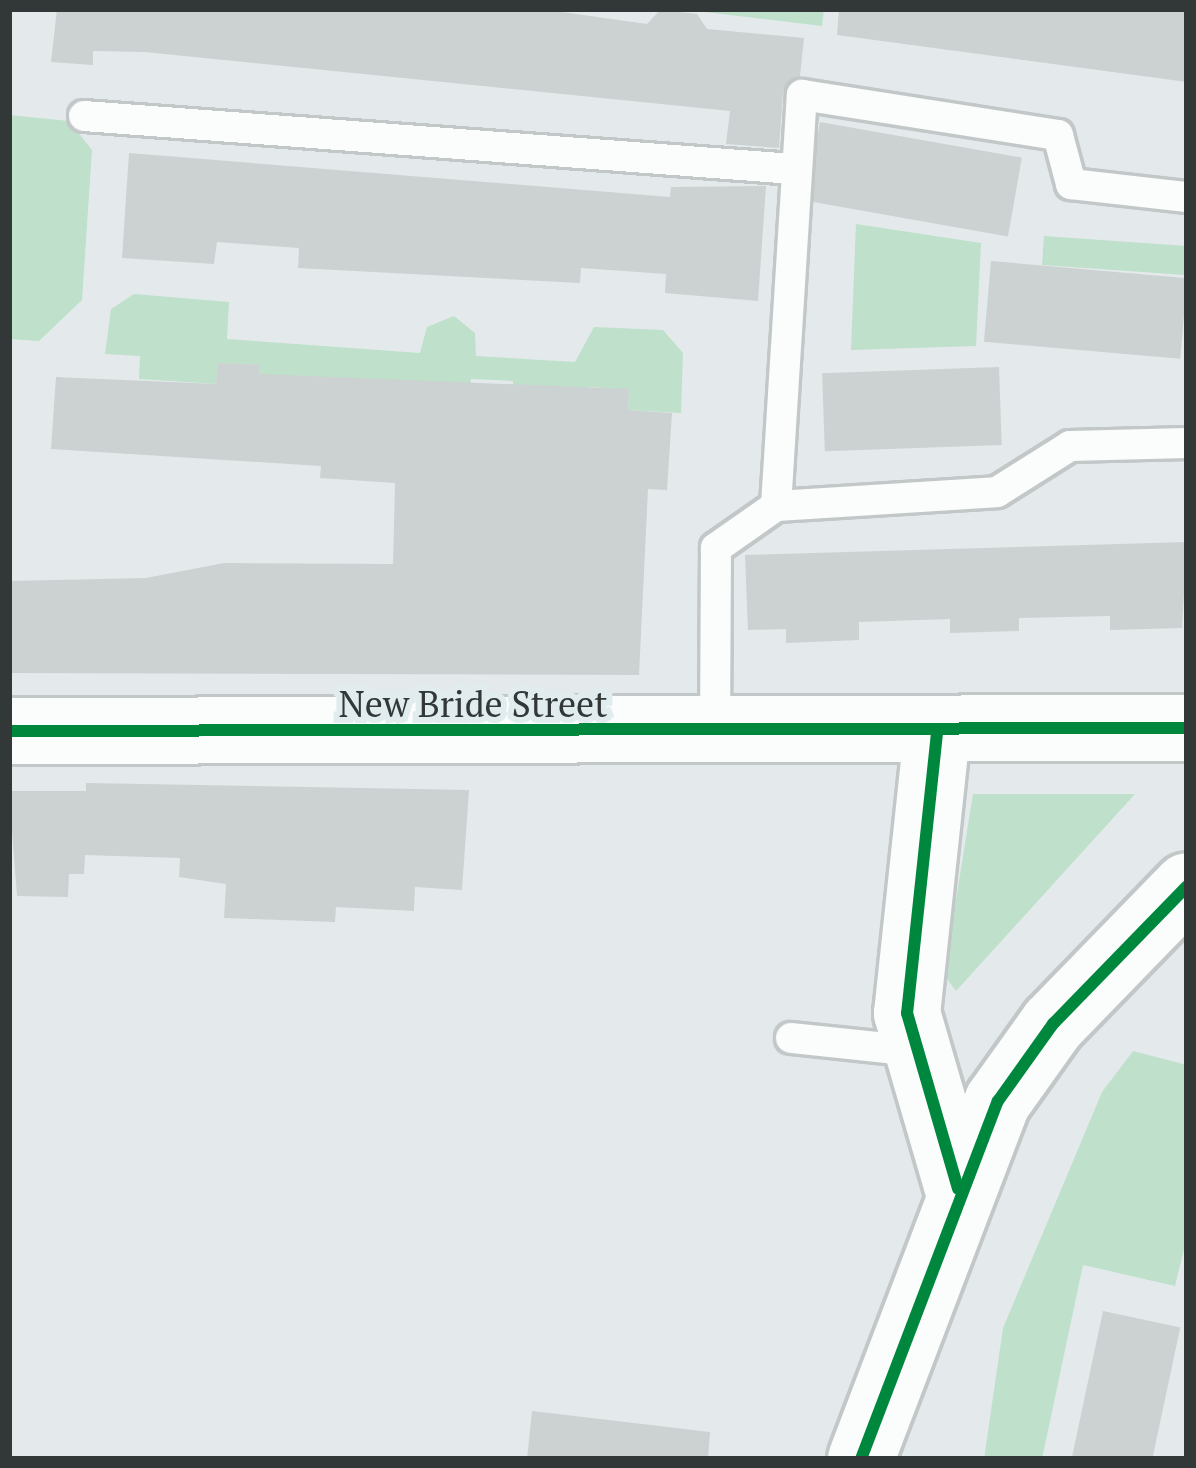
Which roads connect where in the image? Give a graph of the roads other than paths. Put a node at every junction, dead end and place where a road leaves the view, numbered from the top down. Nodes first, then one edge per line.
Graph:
1 (84, 116) dead end
2 (794, 169) junction
3 (1187, 196) edge
4 (1187, 443) edge
5 (776, 506) junction
6 (1187, 728) edge
7 (9, 731) edge
8 (937, 734) junction
9 (715, 735) junction
10 (1187, 886) edge
11 (790, 1038) dead end
12 (914, 1051) junction
13 (958, 1189) junction
14 (860, 1459) edge

1 - 2 lane
2 - 3 lane
2 - 5 lane
4 - 5 lane
5 - 9 lane
6 - 8 street, New Bride Street
7 - 9 street, New Bride Street
8 - 9 street, New Bride Street
8 - 12 street
10 - 13 street
11 - 12 lane
12 - 13 street
13 - 14 street

